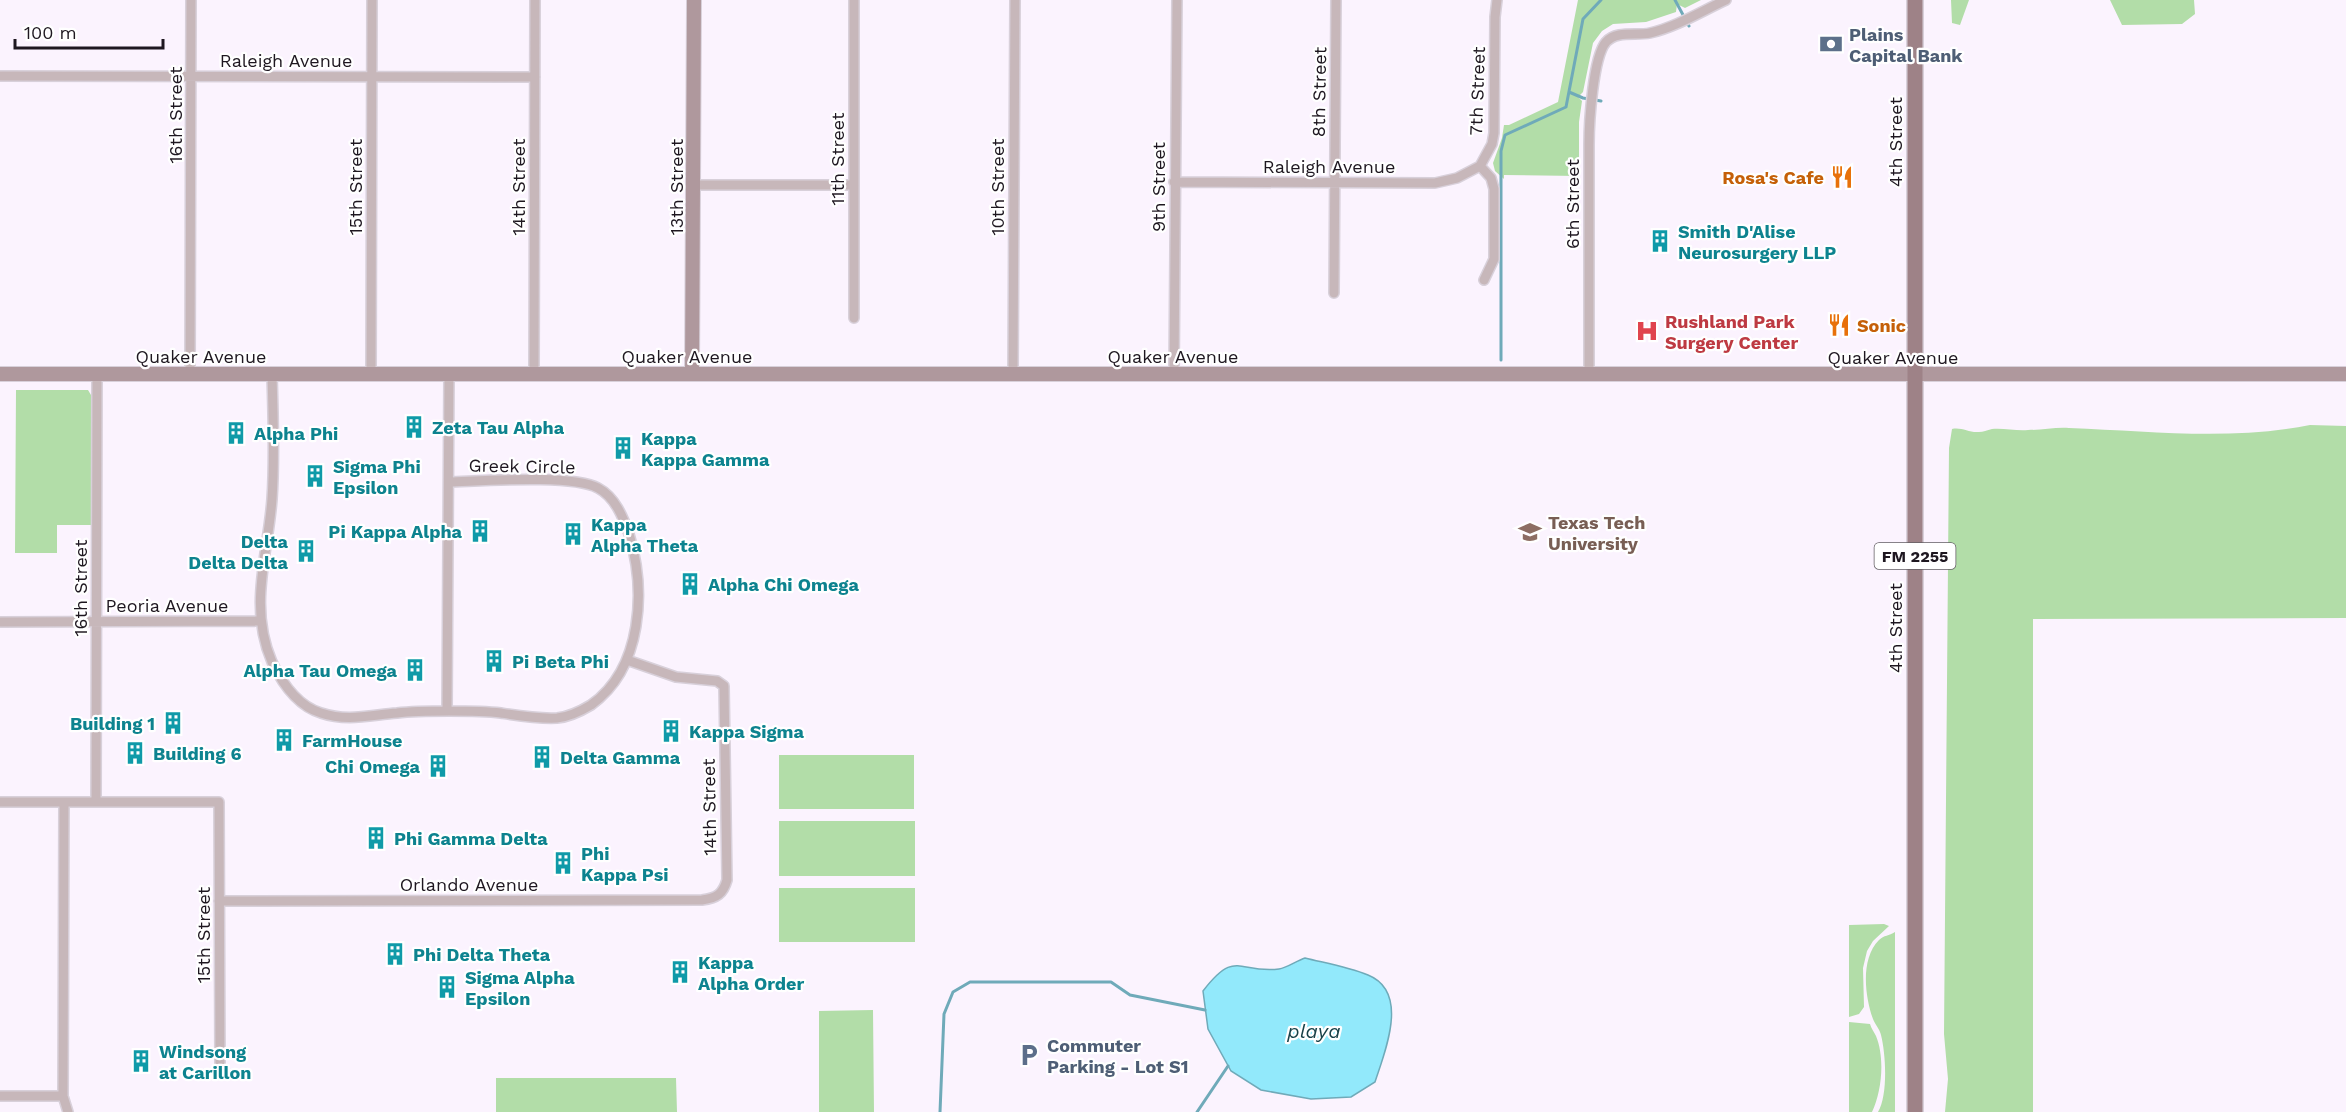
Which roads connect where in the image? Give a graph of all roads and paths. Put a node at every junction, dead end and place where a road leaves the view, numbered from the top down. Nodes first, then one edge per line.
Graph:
1 (191, 0) edge
2 (372, 0) edge
3 (536, 0) edge
4 (694, 0) edge
5 (854, 0) edge
6 (1015, 0) edge
7 (1177, 0) edge
8 (1336, 0) edge
9 (1497, 0) edge
10 (1726, 0) edge
11 (1915, 0) edge
12 (0, 76) edge
13 (191, 76) junction
14 (371, 77) junction
15 (535, 77) junction
16 (1480, 166) junction
17 (1174, 182) junction
18 (1334, 183) junction
19 (854, 184) junction
20 (694, 185) junction
21 (1484, 280) dead end
22 (1334, 293) dead end
23 (854, 318) dead end
24 (534, 373) junction
25 (0, 374) edge
26 (272, 374) junction
27 (371, 374) junction
28 (449, 374) junction
29 (692, 374) junction
30 (1013, 374) junction
31 (1174, 374) junction
32 (2346, 374) edge
33 (97, 375) junction
34 (190, 375) junction
35 (1589, 375) junction
36 (1915, 375) junction
37 (449, 482) junction
38 (261, 621) junction
39 (0, 622) edge
40 (96, 622) junction
41 (627, 660) junction
42 (447, 711) junction
43 (0, 802) edge
44 (64, 802) junction
45 (96, 802) junction
46 (719, 896) joint
47 (219, 901) junction
48 (220, 1067) dead end
49 (0, 1096) edge
50 (63, 1096) junction
51 (68, 1112) edge
52 (1915, 1112) edge

1 - 13 street, 16th Street
2 - 14 street, 15th Street
3 - 15 street, 14th Street
4 - 20 main road, 13th Street
5 - 19 street, 11th Street
6 - 30 street, 10th Street
7 - 17 street, 9th Street
8 - 18 street, 8th Street
9 - 16 street, 7th Street
10 - 35 street, 6th Street
11 - 36 main road, 4th Street / FM 2255
12 - 13 street, Raleigh Avenue
13 - 14 street, Raleigh Avenue
13 - 34 street, 16th Street
14 - 15 street, Raleigh Avenue
14 - 27 street, 15th Street
15 - 24 street, 14th Street
16 - 18 street, Raleigh Avenue
16 - 21 street
17 - 18 street, Raleigh Avenue
17 - 31 street, 9th Street
18 - 22 street, 8th Street
19 - 20 street
19 - 23 street, 11th Street
20 - 29 main road, 13th Street
24 - 28 main road, Quaker Avenue
24 - 29 main road, Quaker Avenue
25 - 33 main road, Quaker Avenue
26 - 27 main road, Quaker Avenue
26 - 34 main road, Quaker Avenue
26 - 38 street, Greek Circle
27 - 28 main road, Quaker Avenue
28 - 37 street, Greek Circle
29 - 30 main road, Quaker Avenue
30 - 31 main road, Quaker Avenue
31 - 35 main road, Quaker Avenue
32 - 36 main road, Quaker Avenue
33 - 34 main road, Quaker Avenue
33 - 40 street, 16th Street
35 - 36 main road, Quaker Avenue
36 - 52 main road, 4th Street / FM 2255
37 - 41 street, Greek Circle
37 - 42 street, Greek Circle
38 - 40 street, Peoria Avenue
38 - 42 street, Greek Circle
39 - 40 street, Peoria Avenue
40 - 45 street, 16th Street
41 - 42 street, Greek Circle
41 - 46 street, 14th Street
43 - 44 street
44 - 45 street
44 - 50 street
45 - 47 street, 15th Street
46 - 47 street, Orlando Avenue
47 - 48 street, 15th Street
49 - 50 street
50 - 51 street

